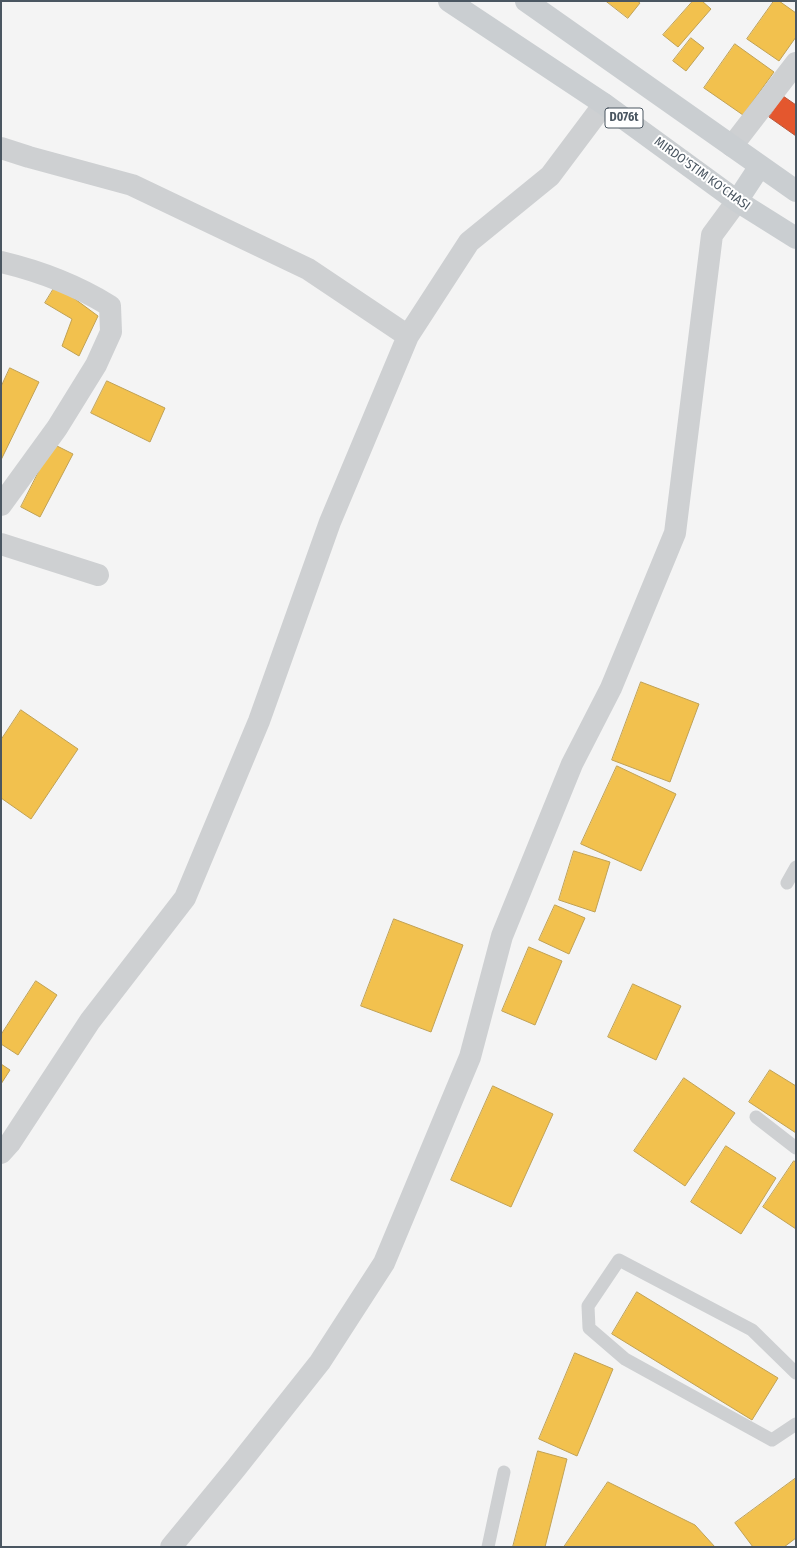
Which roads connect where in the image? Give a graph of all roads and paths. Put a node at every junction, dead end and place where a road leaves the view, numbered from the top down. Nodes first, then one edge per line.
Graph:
1 (449, 1) edge
2 (526, 1) edge
3 (796, 63) edge
4 (604, 104) junction
5 (732, 146) junction
6 (1, 148) edge
7 (760, 166) junction
8 (796, 191) edge
9 (737, 201) junction
10 (796, 238) edge
11 (1, 262) edge
12 (408, 336) junction
13 (1, 505) edge
14 (1, 544) edge
15 (98, 575) dead end
16 (796, 867) edge
17 (787, 884) dead end
18 (756, 1117) dead end
19 (796, 1148) edge
20 (1, 1153) edge
21 (796, 1373) edge
22 (796, 1424) edge
23 (504, 1472) dead end
24 (171, 1547) edge
25 (488, 1547) edge

1 - 4 main road, MIRDO'STIM KO'CHASI / D076t
2 - 5 main road
3 - 5 street
4 - 9 main road, MIRDO'STIM KO'CHASI / D076t
4 - 12 street
5 - 7 main road
6 - 12 street
7 - 8 main road
7 - 9 main road
9 - 10 main road, MIRDO'STIM KO'CHASI / D076t
9 - 24 street
11 - 13 street
12 - 20 street
14 - 15 street
16 - 17 lane
18 - 19 lane
21 - 22 lane
23 - 25 lane

